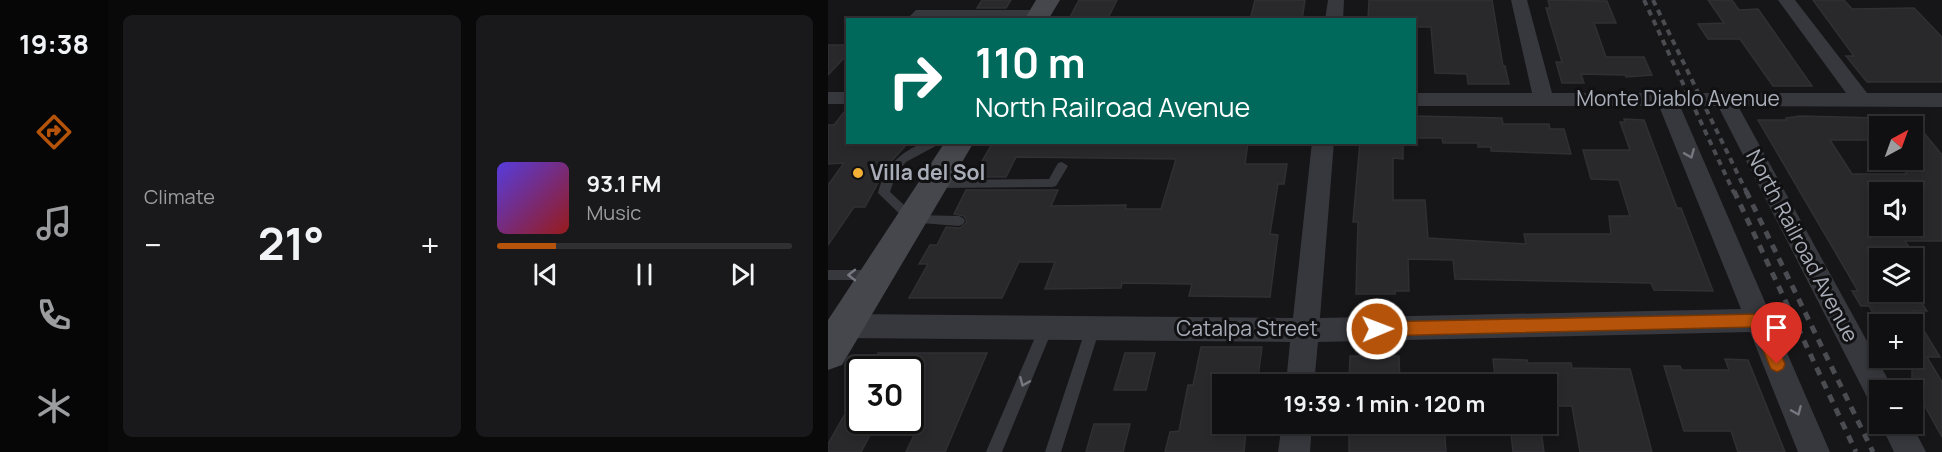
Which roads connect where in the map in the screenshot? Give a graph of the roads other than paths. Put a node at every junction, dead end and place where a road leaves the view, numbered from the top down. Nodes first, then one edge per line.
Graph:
1 (951, 0) edge
2 (1336, 0) edge
3 (1519, 0) edge
4 (1786, 0) edge
5 (1041, 10) edge
6 (912, 18) edge
7 (1334, 18) edge
8 (828, 98) edge
9 (846, 98) edge
10 (1416, 99) edge
11 (1544, 99) junction
12 (1667, 100) junction
13 (1725, 100) junction
14 (1861, 100) junction
15 (1935, 100) edge
16 (1942, 116) edge
17 (933, 144) edge
18 (959, 144) edge
19 (1323, 144) edge
20 (1062, 166) dead end
21 (934, 184) junction
22 (912, 219) junction
23 (959, 221) dead end
24 (828, 275) edge
25 (876, 275) junction
26 (1758, 320) junction
27 (1046, 328) junction
28 (1093, 328) junction
29 (837, 329) edge
30 (1305, 330) junction
31 (1301, 374) edge
32 (1873, 380) edge
33 (1296, 434) edge
34 (1901, 434) edge
35 (994, 452) edge
36 (1053, 452) edge
37 (1294, 452) edge
38 (1814, 452) edge
39 (1910, 452) edge

1 - 5 lane
2 - 7 street
3 - 11 street
4 - 14 street
5 - 6 lane
8 - 9 street
10 - 11 street, Monte Diablo Avenue
11 - 12 street, Monte Diablo Avenue
12 - 13 street, Monte Diablo Avenue
12 -> 26 street
13 - 14 street, Monte Diablo Avenue
13 - 32 street, North Railroad Avenue
14 - 15 street, Monte Diablo Avenue
15 - 16 street
17 - 22 lane
18 - 21 main road
19 - 30 street
20 - 21 lane
21 - 22 main road
22 - 23 lane
22 - 25 main road
25 -> 24 lane
25 - 29 main road
26 - 30 street, Catalpa Street
26 -> 38 street
27 - 28 street, Catalpa Street
27 - 29 street, Catalpa Street
27 -> 35 lane
28 - 30 street, Catalpa Street
28 - 36 lane
30 - 31 street
33 - 37 street
34 - 39 street

